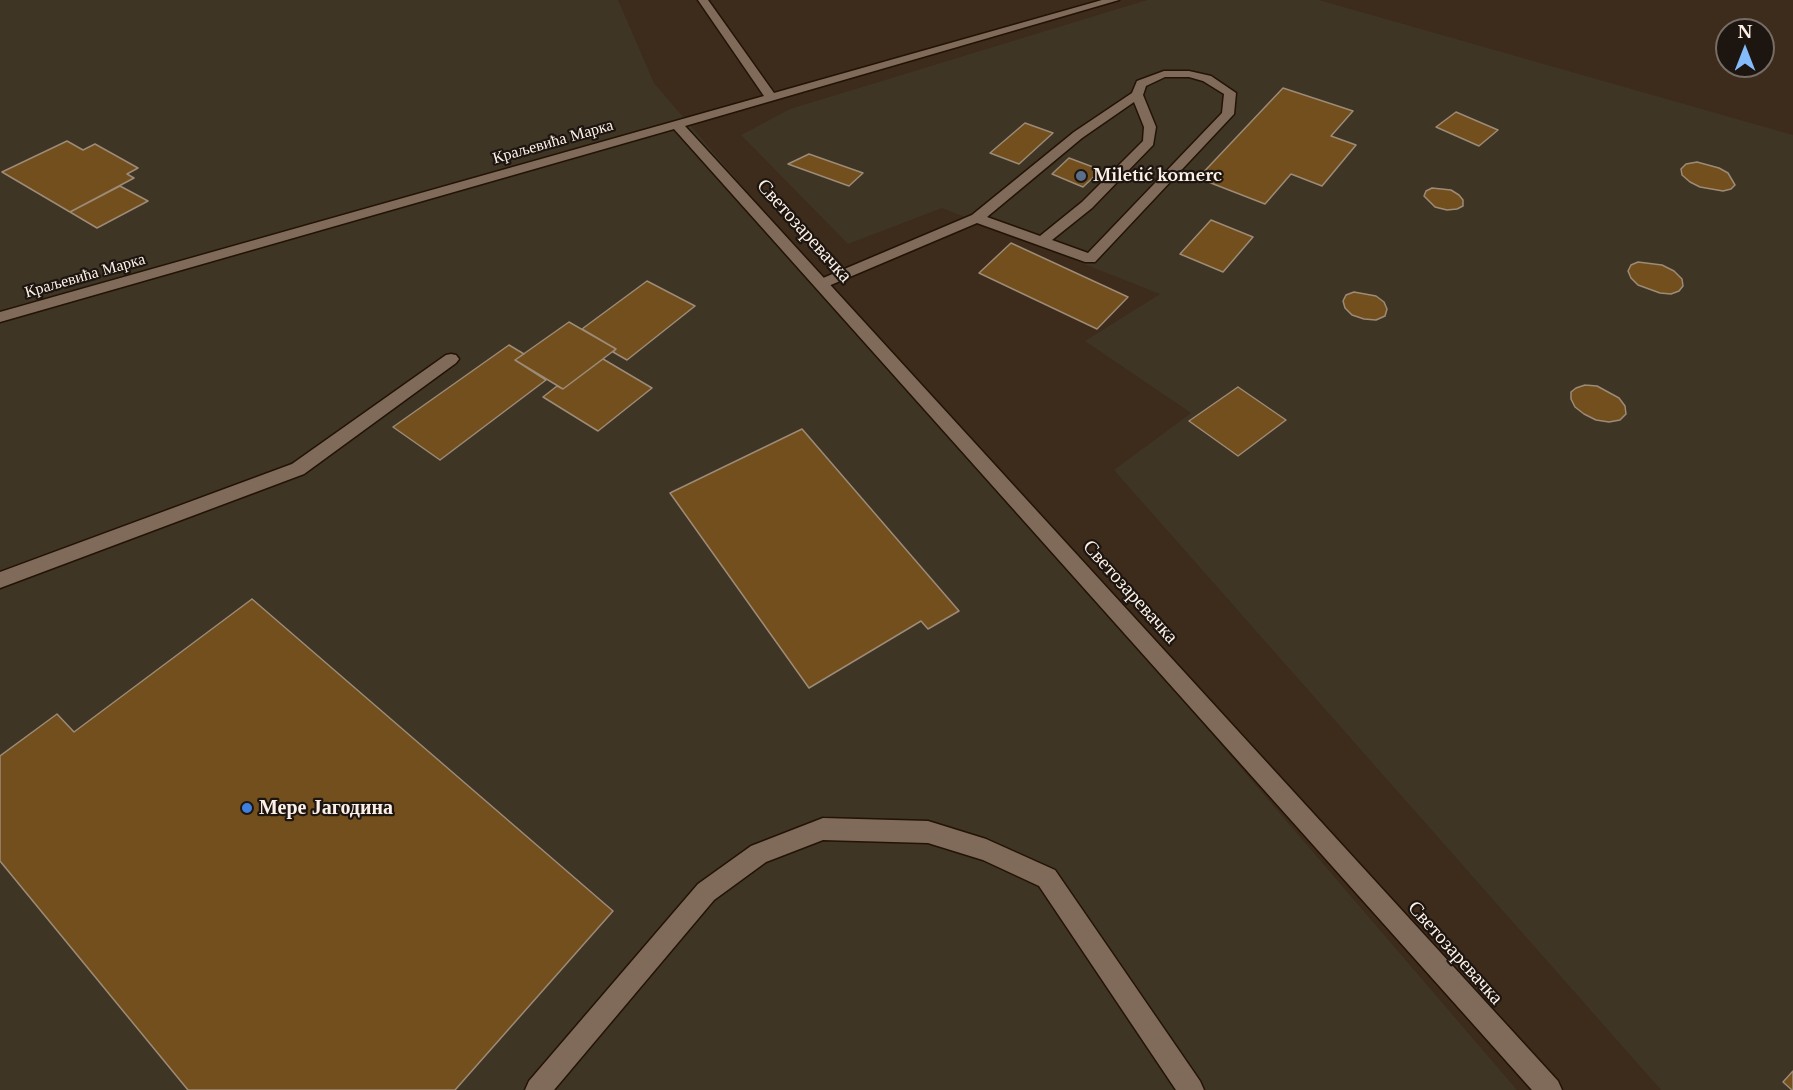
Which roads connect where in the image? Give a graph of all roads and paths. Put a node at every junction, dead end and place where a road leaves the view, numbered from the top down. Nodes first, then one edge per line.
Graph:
1 (703, 0) edge
2 (1114, 0) edge
3 (1137, 95) junction
4 (771, 98) junction
5 (676, 124) junction
6 (977, 218) junction
7 (1043, 241) junction
8 (821, 284) junction
9 (0, 317) edge
10 (451, 359) dead end
11 (0, 580) edge
12 (538, 1090) edge
13 (1191, 1090) edge
14 (1549, 1090) edge

1 - 4 street
2 - 4 street, Краљевића Марка
3 - 6 street
3 - 7 street
3 - 7 street
4 - 5 street, Краљевића Марка
5 - 8 street, Светозаревачка
5 - 9 street, Краљевића Марка
6 - 7 street
6 - 8 street
8 - 14 street, Светозаревачка
10 - 11 street
12 - 13 street

